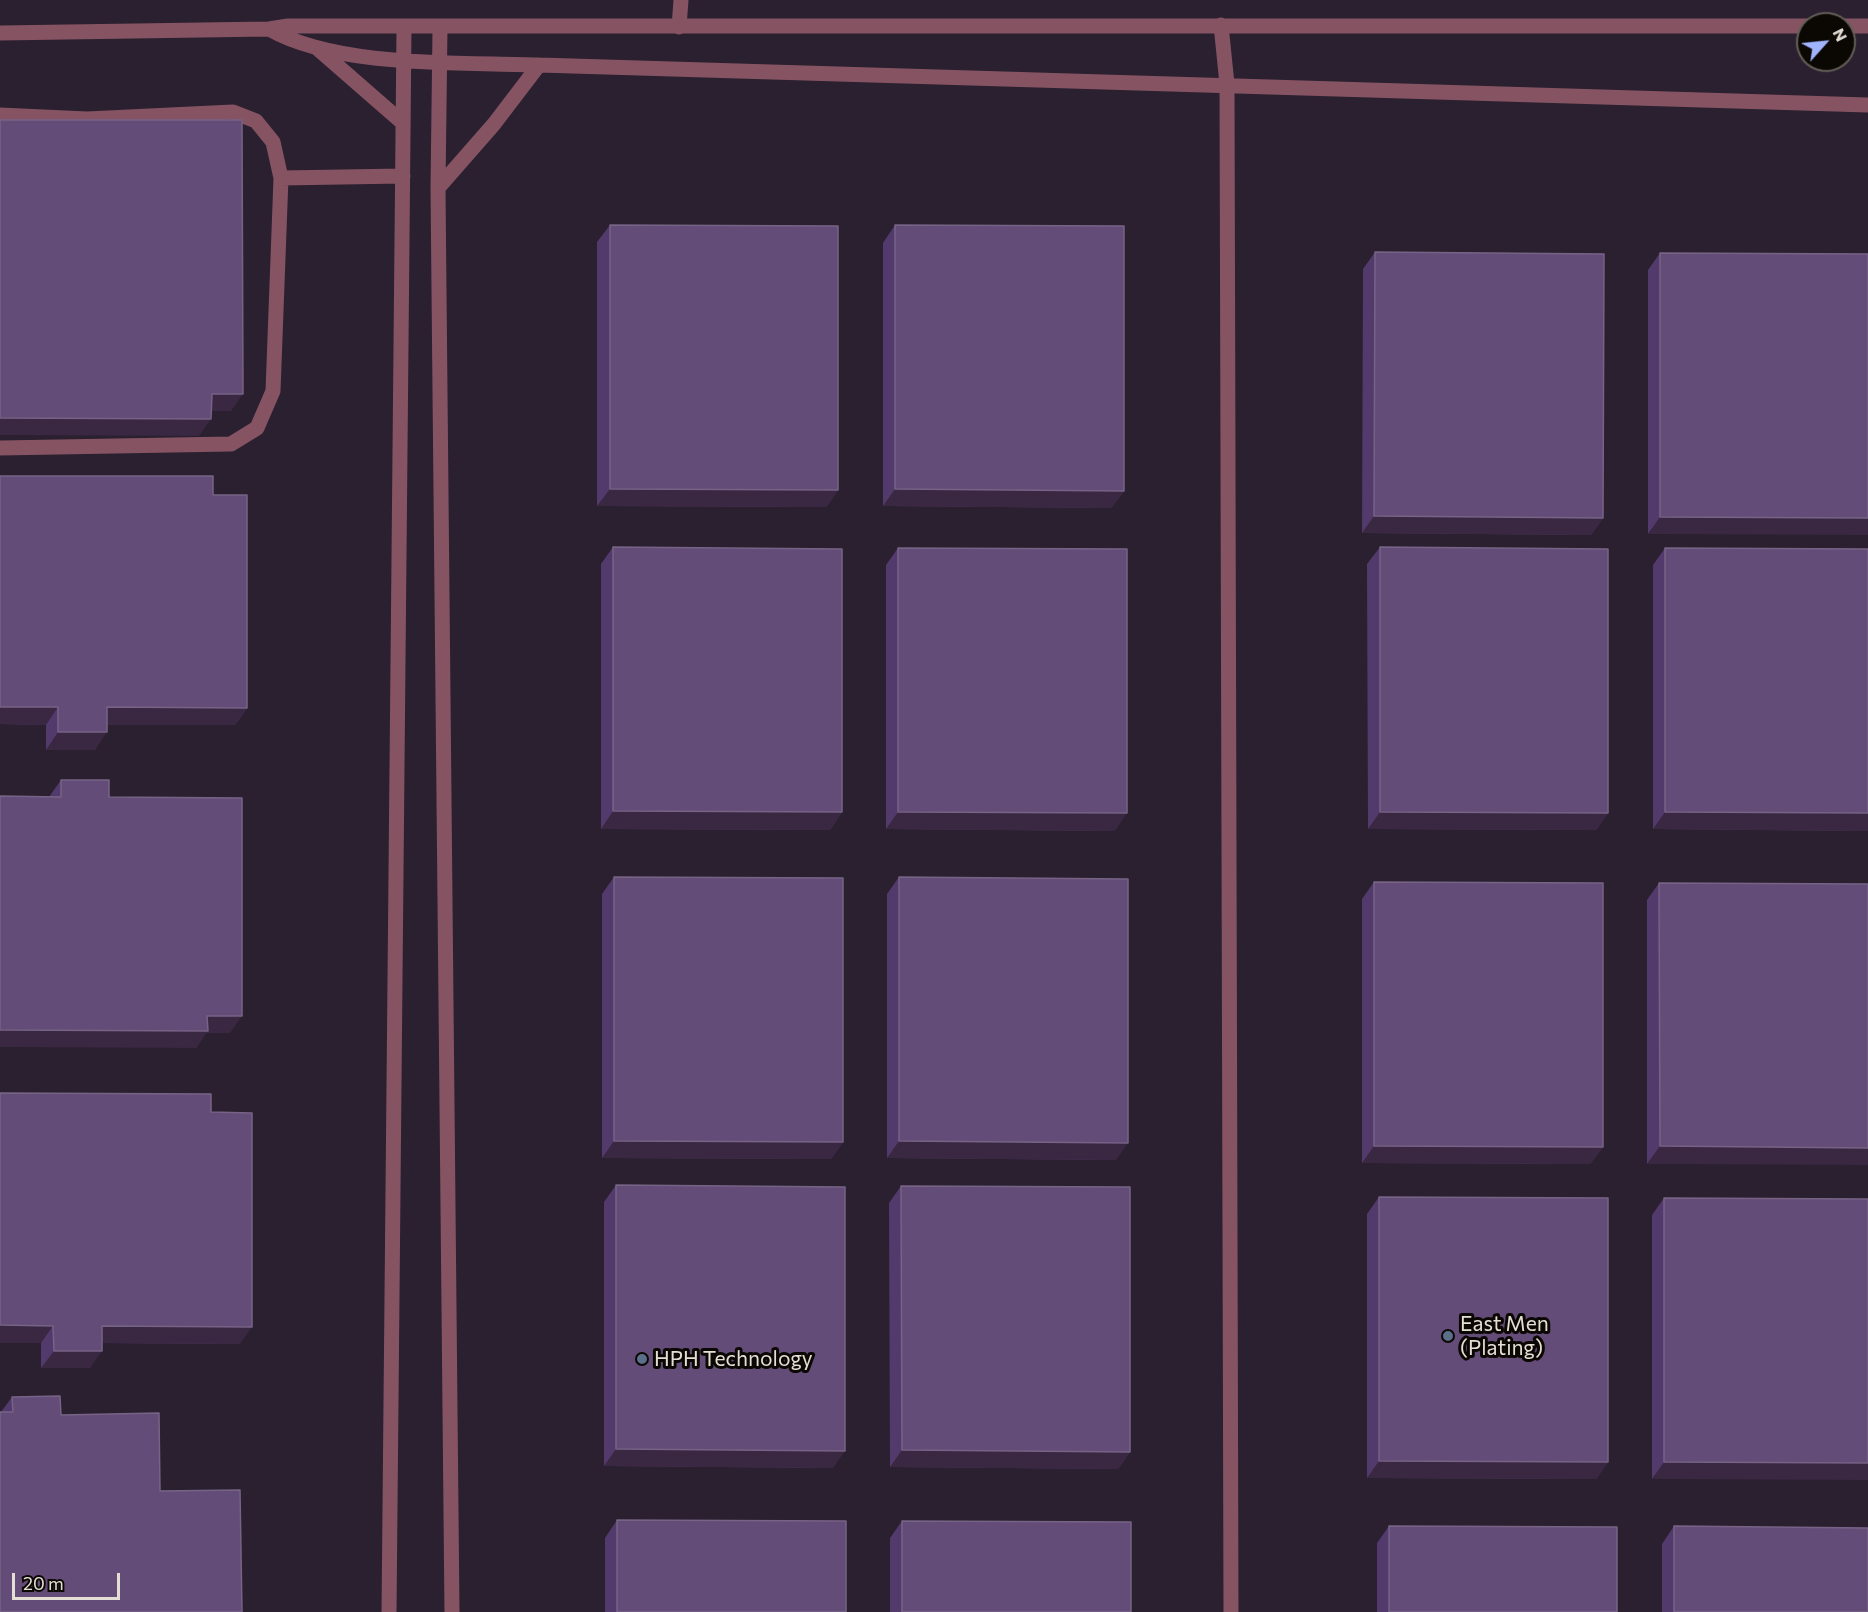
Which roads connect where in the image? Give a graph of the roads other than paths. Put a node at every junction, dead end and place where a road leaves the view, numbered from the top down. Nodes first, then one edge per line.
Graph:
1 (681, 0) edge
2 (1221, 25) junction
3 (1796, 26) edge
4 (679, 27) junction
5 (404, 28) junction
6 (440, 28) junction
7 (269, 29) junction
8 (0, 33) edge
9 (316, 48) junction
10 (441, 61) junction
11 (404, 62) junction
12 (539, 65) junction
13 (1227, 84) junction
14 (1868, 105) edge
15 (0, 116) edge
16 (403, 123) junction
17 (403, 176) junction
18 (281, 178) junction
19 (438, 188) junction
20 (0, 448) edge
21 (389, 1612) edge
22 (452, 1612) edge
23 (1232, 1612) edge

1 - 4 street
2 - 3 street
2 - 4 street
2 - 13 street
4 - 6 street
5 - 6 street
5 - 7 street
5 - 11 street
6 - 10 street
7 - 8 street
7 - 9 street
9 - 11 street
9 - 16 street
10 - 11 street
10 - 12 street
10 - 19 street
11 - 16 street
12 - 13 street
12 - 19 street
13 - 14 street
13 - 23 street
15 - 18 street
16 - 17 street
17 - 18 street
17 - 21 street
18 - 20 street
19 - 22 street

